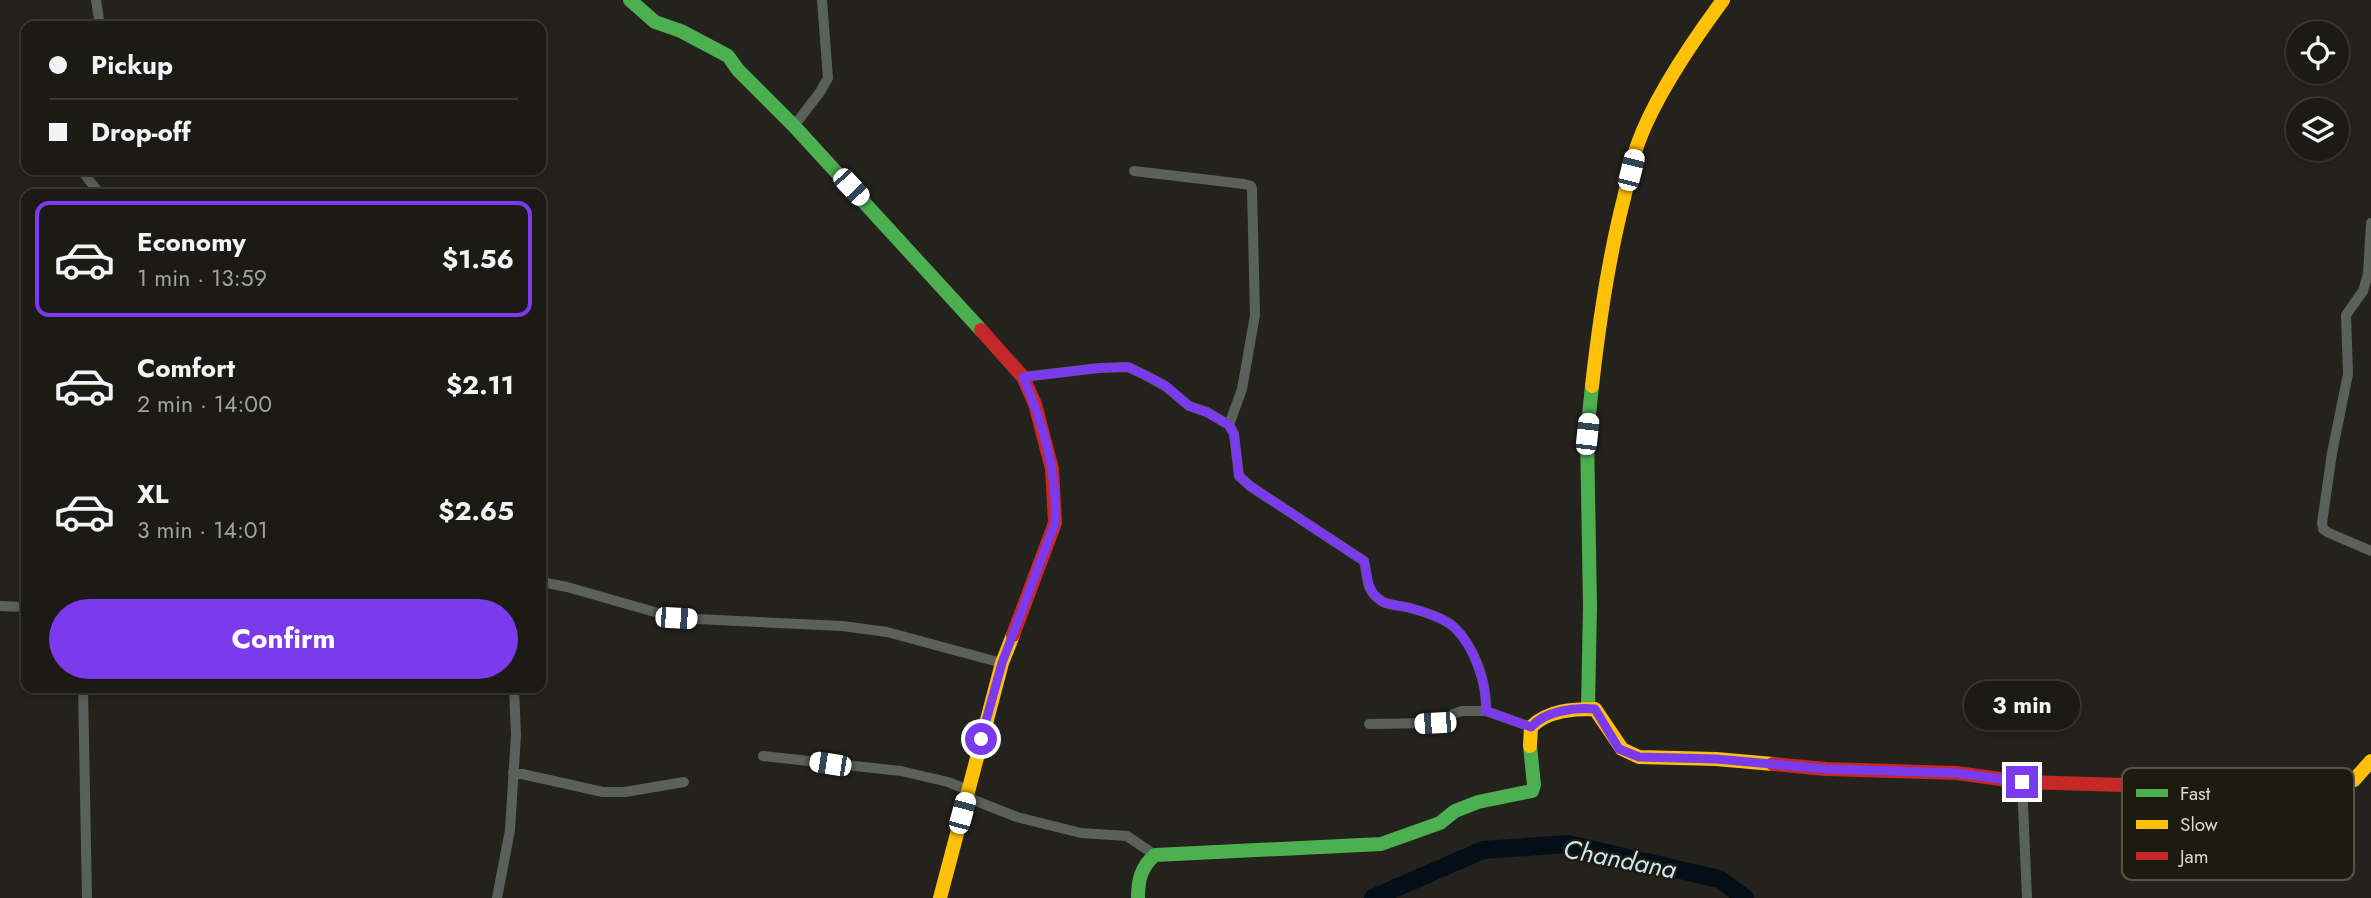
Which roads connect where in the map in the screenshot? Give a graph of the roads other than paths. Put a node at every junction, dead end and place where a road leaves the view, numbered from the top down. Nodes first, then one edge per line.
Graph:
1 (96, 0) edge
2 (631, 0) edge
3 (822, 0) edge
4 (1723, 0) edge
5 (99, 21) edge
6 (794, 126) junction
7 (1134, 171) dead end
8 (85, 175) edge
9 (96, 189) edge
10 (2371, 223) edge
11 (1023, 377) junction
12 (1229, 425) junction
13 (2371, 551) edge
14 (546, 583) edge
15 (0, 606) edge
16 (21, 607) edge
17 (1002, 663) junction
18 (83, 693) edge
19 (515, 693) edge
20 (1588, 708) junction
21 (1486, 711) junction
22 (1369, 724) dead end
23 (1531, 727) junction
24 (763, 756) dead end
25 (2371, 761) edge
26 (513, 772) junction
27 (2354, 780) edge
28 (684, 782) dead end
29 (2022, 782) junction
30 (2122, 785) edge
31 (967, 793) junction
32 (1155, 855) junction
33 (87, 898) edge
34 (497, 898) edge
35 (940, 898) edge
36 (1138, 898) edge
37 (2027, 898) edge

1 - 5 street
2 - 6 street
3 - 6 street
4 - 20 street
6 - 11 street
7 - 12 street
8 - 9 street
10 - 13 street
11 - 12 street
11 - 17 street
12 - 21 street
14 - 17 street
15 - 16 street
17 - 31 street
18 - 33 street
19 - 26 street
20 - 23 street
20 - 29 street
21 - 22 street
21 - 23 street
23 - 32 street
24 - 31 street
25 - 27 street
26 - 28 street
26 - 34 street
29 - 30 street
29 - 37 street
31 - 32 street
31 - 35 street
32 - 36 street

